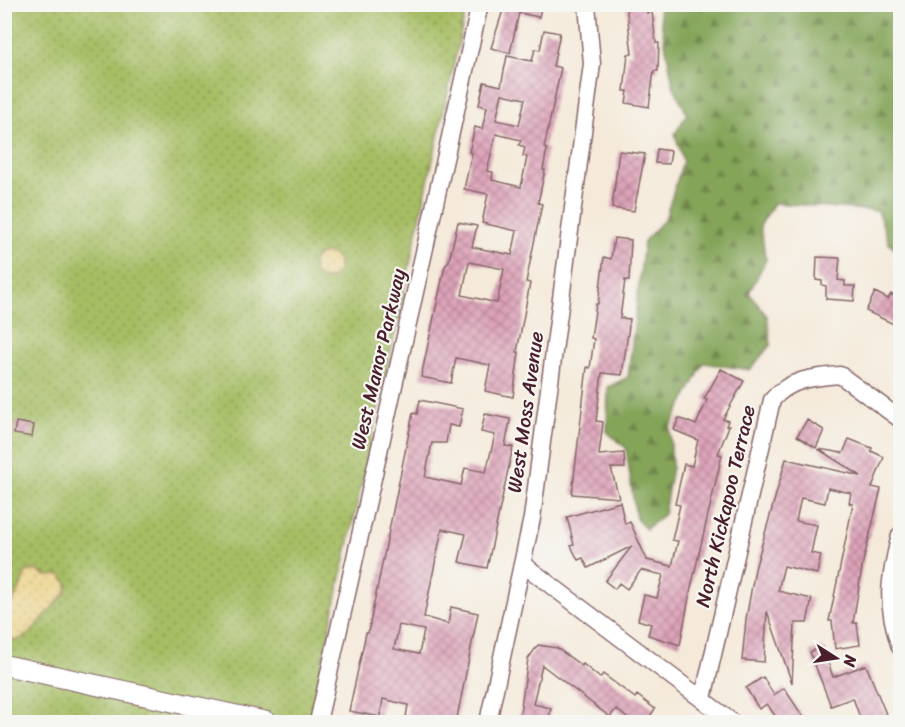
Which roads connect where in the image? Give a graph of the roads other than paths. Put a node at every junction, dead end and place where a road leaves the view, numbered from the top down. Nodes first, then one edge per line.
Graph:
1 (480, 4) edge
2 (587, 4) edge
3 (900, 419) edge
4 (900, 535) edge
5 (524, 565) junction
6 (900, 647) edge
7 (4, 665) edge
8 (703, 698) junction
9 (267, 723) edge
10 (318, 723) edge
11 (488, 723) edge
12 (732, 723) edge

1 - 10 street, West Manor Parkway
2 - 5 street, West Moss Avenue
3 - 8 street, North Kickapoo Terrace
4 - 6 street
5 - 8 street
5 - 11 street, West Moss Avenue
7 - 9 street
8 - 12 street

